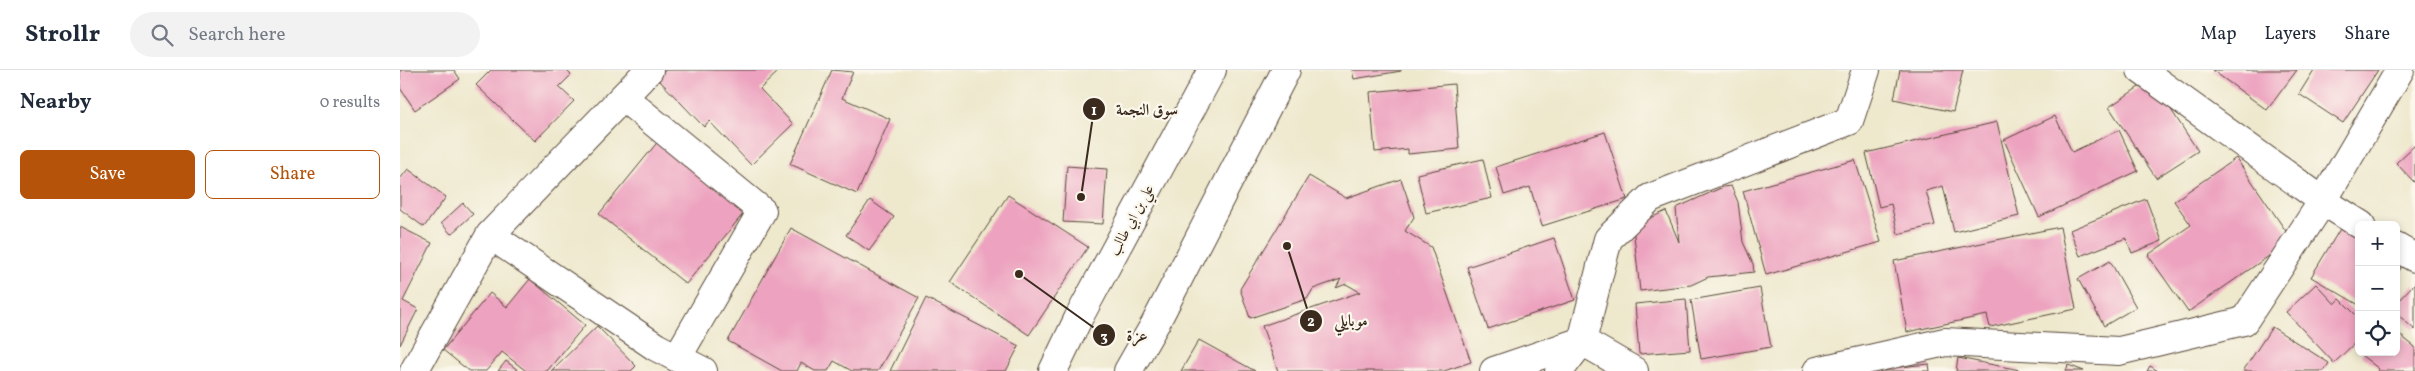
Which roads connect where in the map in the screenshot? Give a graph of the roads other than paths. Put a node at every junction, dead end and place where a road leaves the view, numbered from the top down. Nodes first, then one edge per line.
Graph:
1 (649, 70) edge
2 (1212, 70) edge
3 (1286, 70) edge
4 (1866, 70) edge
5 (2140, 70) edge
6 (2400, 70) edge
7 (624, 98) junction
8 (2323, 201) junction
9 (2355, 221) edge
10 (490, 236) junction
11 (2400, 249) edge
12 (2415, 258) edge
13 (1582, 341) junction
14 (677, 358) junction
15 (414, 371) edge
16 (702, 371) edge
17 (1052, 371) edge
18 (1128, 371) edge
19 (1494, 371) edge
20 (1558, 371) edge
21 (1634, 371) edge
22 (1816, 371) edge

1 - 7 street
2 - 17 street, علي بن ابي طالب
3 - 18 street
4 - 13 street
5 - 8 street
6 - 8 street
7 - 10 street
7 - 14 street
8 - 9 street
8 - 22 street
10 - 14 street
10 - 15 street
11 - 12 street
13 - 19 street
13 - 20 street
13 - 21 street
14 - 16 street

